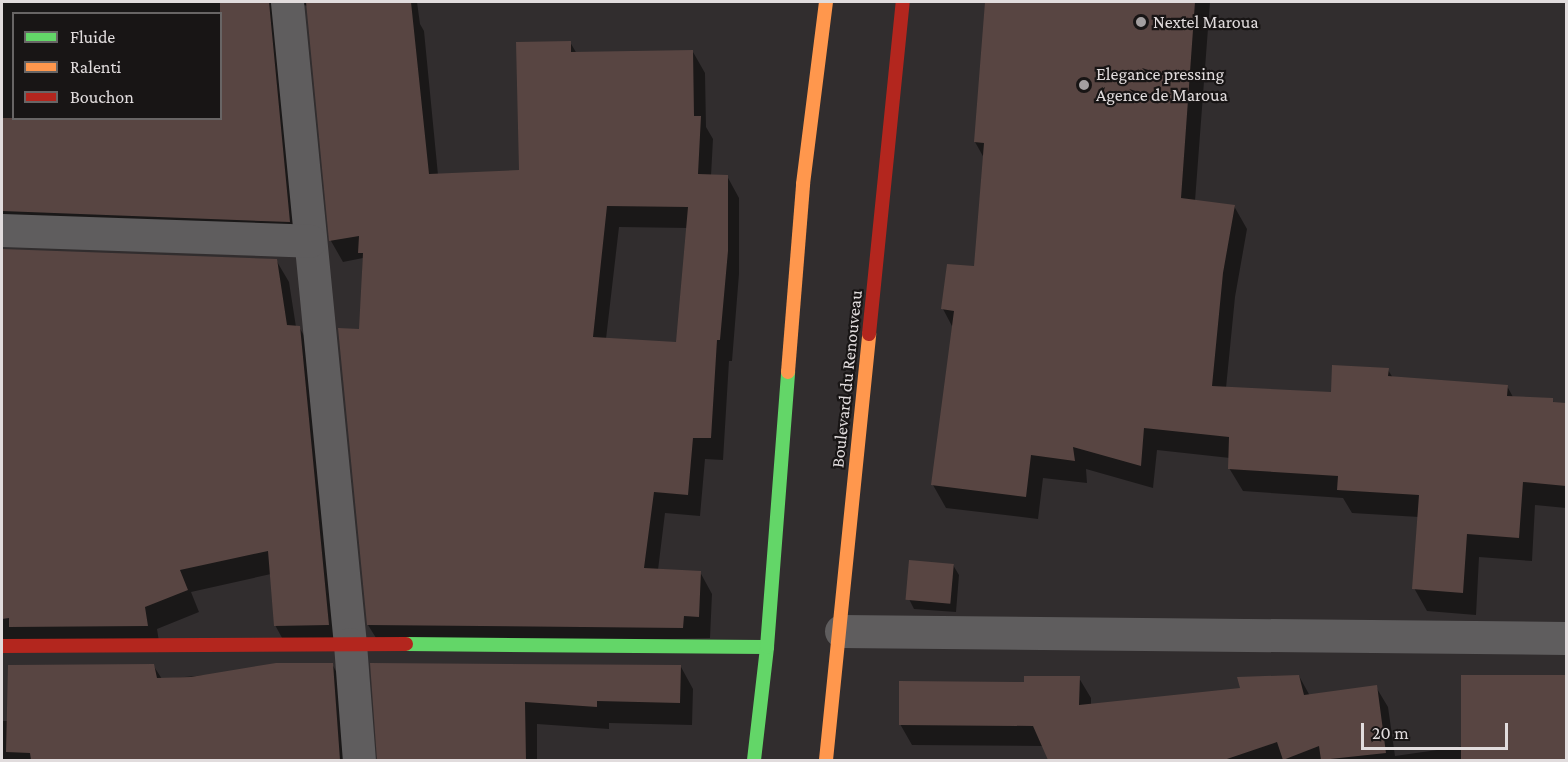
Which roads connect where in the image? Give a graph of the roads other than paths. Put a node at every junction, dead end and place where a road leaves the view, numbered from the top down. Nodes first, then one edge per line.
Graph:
1 (287, 2) edge
2 (826, 2) edge
3 (903, 2) edge
4 (2, 230) edge
5 (310, 241) junction
6 (841, 631) junction
7 (1566, 638) edge
8 (350, 644) junction
9 (2, 646) edge
10 (766, 647) junction
11 (359, 760) edge
12 (754, 760) edge
13 (826, 760) edge

1 - 5 street
2 - 10 main road
3 - 6 main road, Boulevard du Renouveau
4 - 5 street
5 - 8 street
6 - 7 street
6 - 13 main road, Boulevard du Renouveau
8 - 9 main road
8 - 10 main road
8 - 11 street
10 - 12 main road

